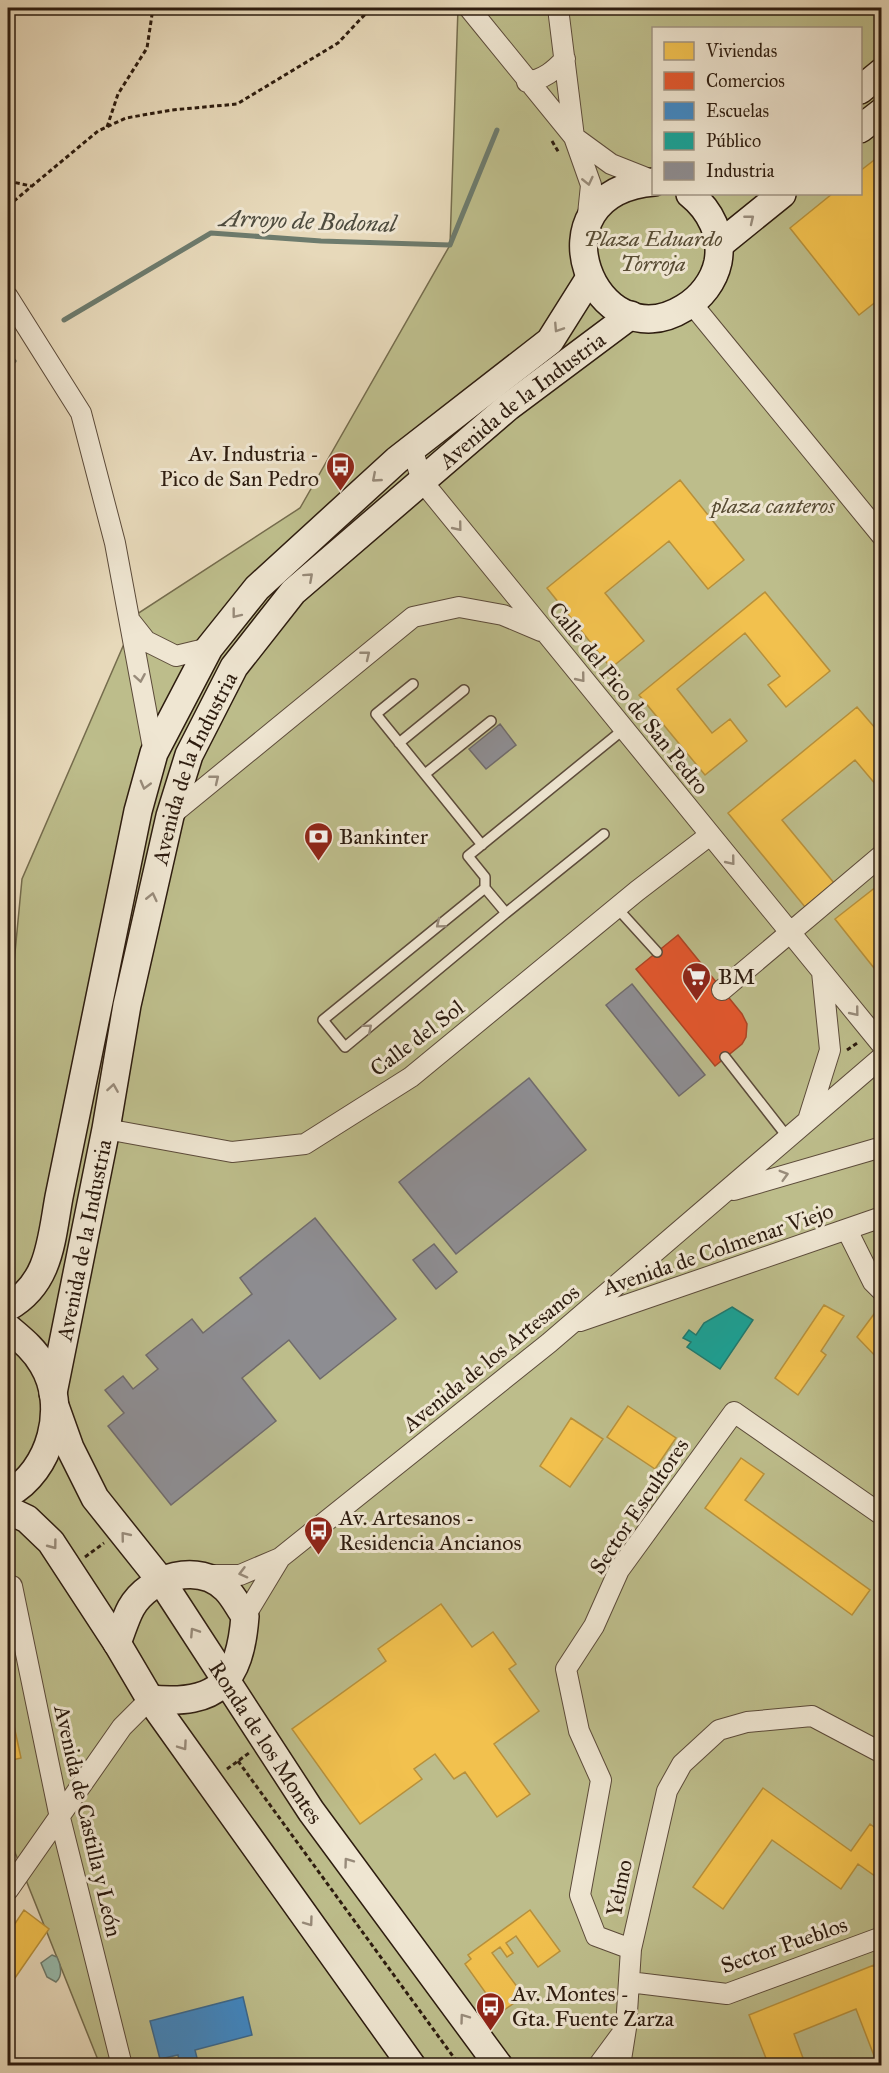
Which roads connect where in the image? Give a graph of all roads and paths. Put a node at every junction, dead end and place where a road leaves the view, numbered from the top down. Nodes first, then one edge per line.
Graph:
1 (153, 8) edge
2 (370, 8) edge
3 (470, 8) edge
4 (558, 8) edge
5 (565, 59) junction
6 (882, 72) edge
7 (527, 82) junction
8 (862, 89) edge
9 (882, 112) edge
10 (107, 127) junction
11 (862, 128) edge
12 (574, 137) junction
13 (652, 180) edge
14 (8, 181) edge
15 (652, 181) edge
16 (31, 186) junction
17 (692, 195) edge
18 (781, 195) edge
19 (8, 206) edge
20 (587, 227) junction
21 (719, 244) junction
22 (589, 279) junction
23 (8, 297) edge
24 (692, 303) junction
25 (631, 315) junction
26 (412, 448) junction
27 (422, 481) junction
28 (882, 537) edge
29 (130, 620) junction
30 (544, 632) junction
31 (210, 648) junction
32 (412, 684) dead end
33 (464, 690) dead end
34 (490, 721) dead end
35 (624, 729) junction
36 (399, 743) junction
37 (154, 753) junction
38 (424, 774) junction
39 (170, 816) junction
40 (603, 834) dead end
41 (710, 835) junction
42 (482, 845) junction
43 (882, 855) edge
44 (485, 888) junction
45 (617, 908) junction
46 (506, 913) junction
47 (790, 933) junction
48 (657, 952) dead end
49 (822, 972) junction
50 (722, 990) dead end
51 (876, 1039) edge
52 (830, 1050) junction
53 (725, 1057) dead end
54 (882, 1057) edge
55 (809, 1117) junction
56 (106, 1130) junction
57 (789, 1139) junction
58 (882, 1147) edge
59 (728, 1191) junction
60 (882, 1217) edge
61 (847, 1230) junction
62 (882, 1291) edge
63 (8, 1307) edge
64 (569, 1325) junction
65 (8, 1328) edge
66 (54, 1399) junction
67 (8, 1494) edge
68 (8, 1510) edge
69 (882, 1515) edge
70 (121, 1531) junction
71 (280, 1558) junction
72 (69, 1568) junction
73 (204, 1575) junction
74 (162, 1582) junction
75 (12, 1586) dead end
76 (245, 1616) junction
77 (117, 1643) junction
78 (226, 1682) junction
79 (150, 1698) junction
80 (266, 1741) junction
81 (882, 1753) edge
82 (238, 1761) junction
83 (208, 1782) junction
84 (60, 1818) junction
85 (8, 1890) edge
86 (882, 1937) edge
87 (631, 1949) junction
88 (629, 1982) junction
89 (626, 2028) junction
90 (122, 2066) edge
91 (412, 2066) edge
92 (460, 2066) edge
93 (499, 2066) edge
94 (598, 2066) edge
95 (620, 2066) edge

1 - 10 path
2 - 10 path
3 - 7 street
4 - 5 street
5 - 7 street
5 - 12 street
6 - 8 street
7 - 12 street
9 - 11 street
10 - 16 path
12 - 13 street
12 -> 20 street
14 - 16 path
15 - 20 street
16 - 19 path
17 - 21 street
21 -> 18 street
20 - 22 street
21 - 24 street
22 - 25 street
22 -> 26 street, Avenida de la Industria
23 - 29 street
24 - 25 street
24 - 28 street
25 - 27 street, Avenida de la Industria
26 - 27 street, Calle del Pico de San Pedro
26 -> 31 street, Avenida de la Industria
27 -> 30 street, Calle del Pico de San Pedro
39 -> 27 street, Avenida de la Industria
29 - 31 street
29 -> 37 street
30 -> 35 street, Calle del Pico de San Pedro
39 -> 30 street
31 - 37 street, Avenida de la Industria
32 - 36 lane
33 - 36 lane
34 - 38 lane
35 - 41 street, Calle del Pico de San Pedro
35 - 42 lane
36 - 38 lane
37 -> 63 street, Avenida de la Industria
38 - 42 lane
56 -> 39 street, Avenida de la Industria
40 - 46 lane
41 - 45 street, Calle del Sol
41 -> 47 street, Calle del Pico de San Pedro
42 - 44 lane
43 - 47 street
44 - 46 lane
44 -> 46 lane
45 - 48 lane
45 - 56 street, Calle del Sol
47 - 49 street, Calle del Pico de San Pedro
47 - 50 street
49 -> 51 street, Calle del Pico de San Pedro
49 - 52 street
51 - 52 path
52 - 55 street
53 - 57 lane
54 - 55 street, Avenida de los Artesanos
55 - 57 street, Avenida de los Artesanos
56 - 66 street, Avenida de la Industria
57 - 59 street, Avenida de los Artesanos
59 -> 58 street, Avenida de los Artesanos
59 - 64 street, Avenida de los Artesanos
60 - 61 street, Avenida de Colmenar Viejo
61 - 62 street
61 - 64 street, Avenida de Colmenar Viejo
64 - 71 street, Avenida de los Artesanos
65 - 66 street, Ronda de los Montes
66 - 67 street, Avenida de la Industria
66 - 70 street, Ronda de los Montes
68 -> 72 street
69 - 87 street, Sector Escultores
70 - 72 path
74 -> 70 street, Ronda de los Montes
71 -> 73 street, Avenida de los Artesanos
71 - 76 street, Avenida de los Artesanos
72 - 77 street
73 - 74 street
73 - 76 street
74 - 77 street
78 -> 74 street, Ronda de los Montes
75 - 84 street, Avenida de Castilla y León
76 - 78 street
77 - 79 street
78 - 79 street
78 - 80 street, Ronda de los Montes
79 -> 83 street
79 - 84 street
80 - 82 path
93 -> 80 street, Ronda de los Montes
81 - 87 street, Yelmo
82 - 83 path
82 - 92 path
83 -> 91 street
84 - 85 street
84 - 90 street, Avenida de Castilla y León
86 - 88 street, Sector Pueblos
87 - 88 street, Yelmo
88 - 89 street, Yelmo
89 - 94 street
89 - 95 street, Yelmo

